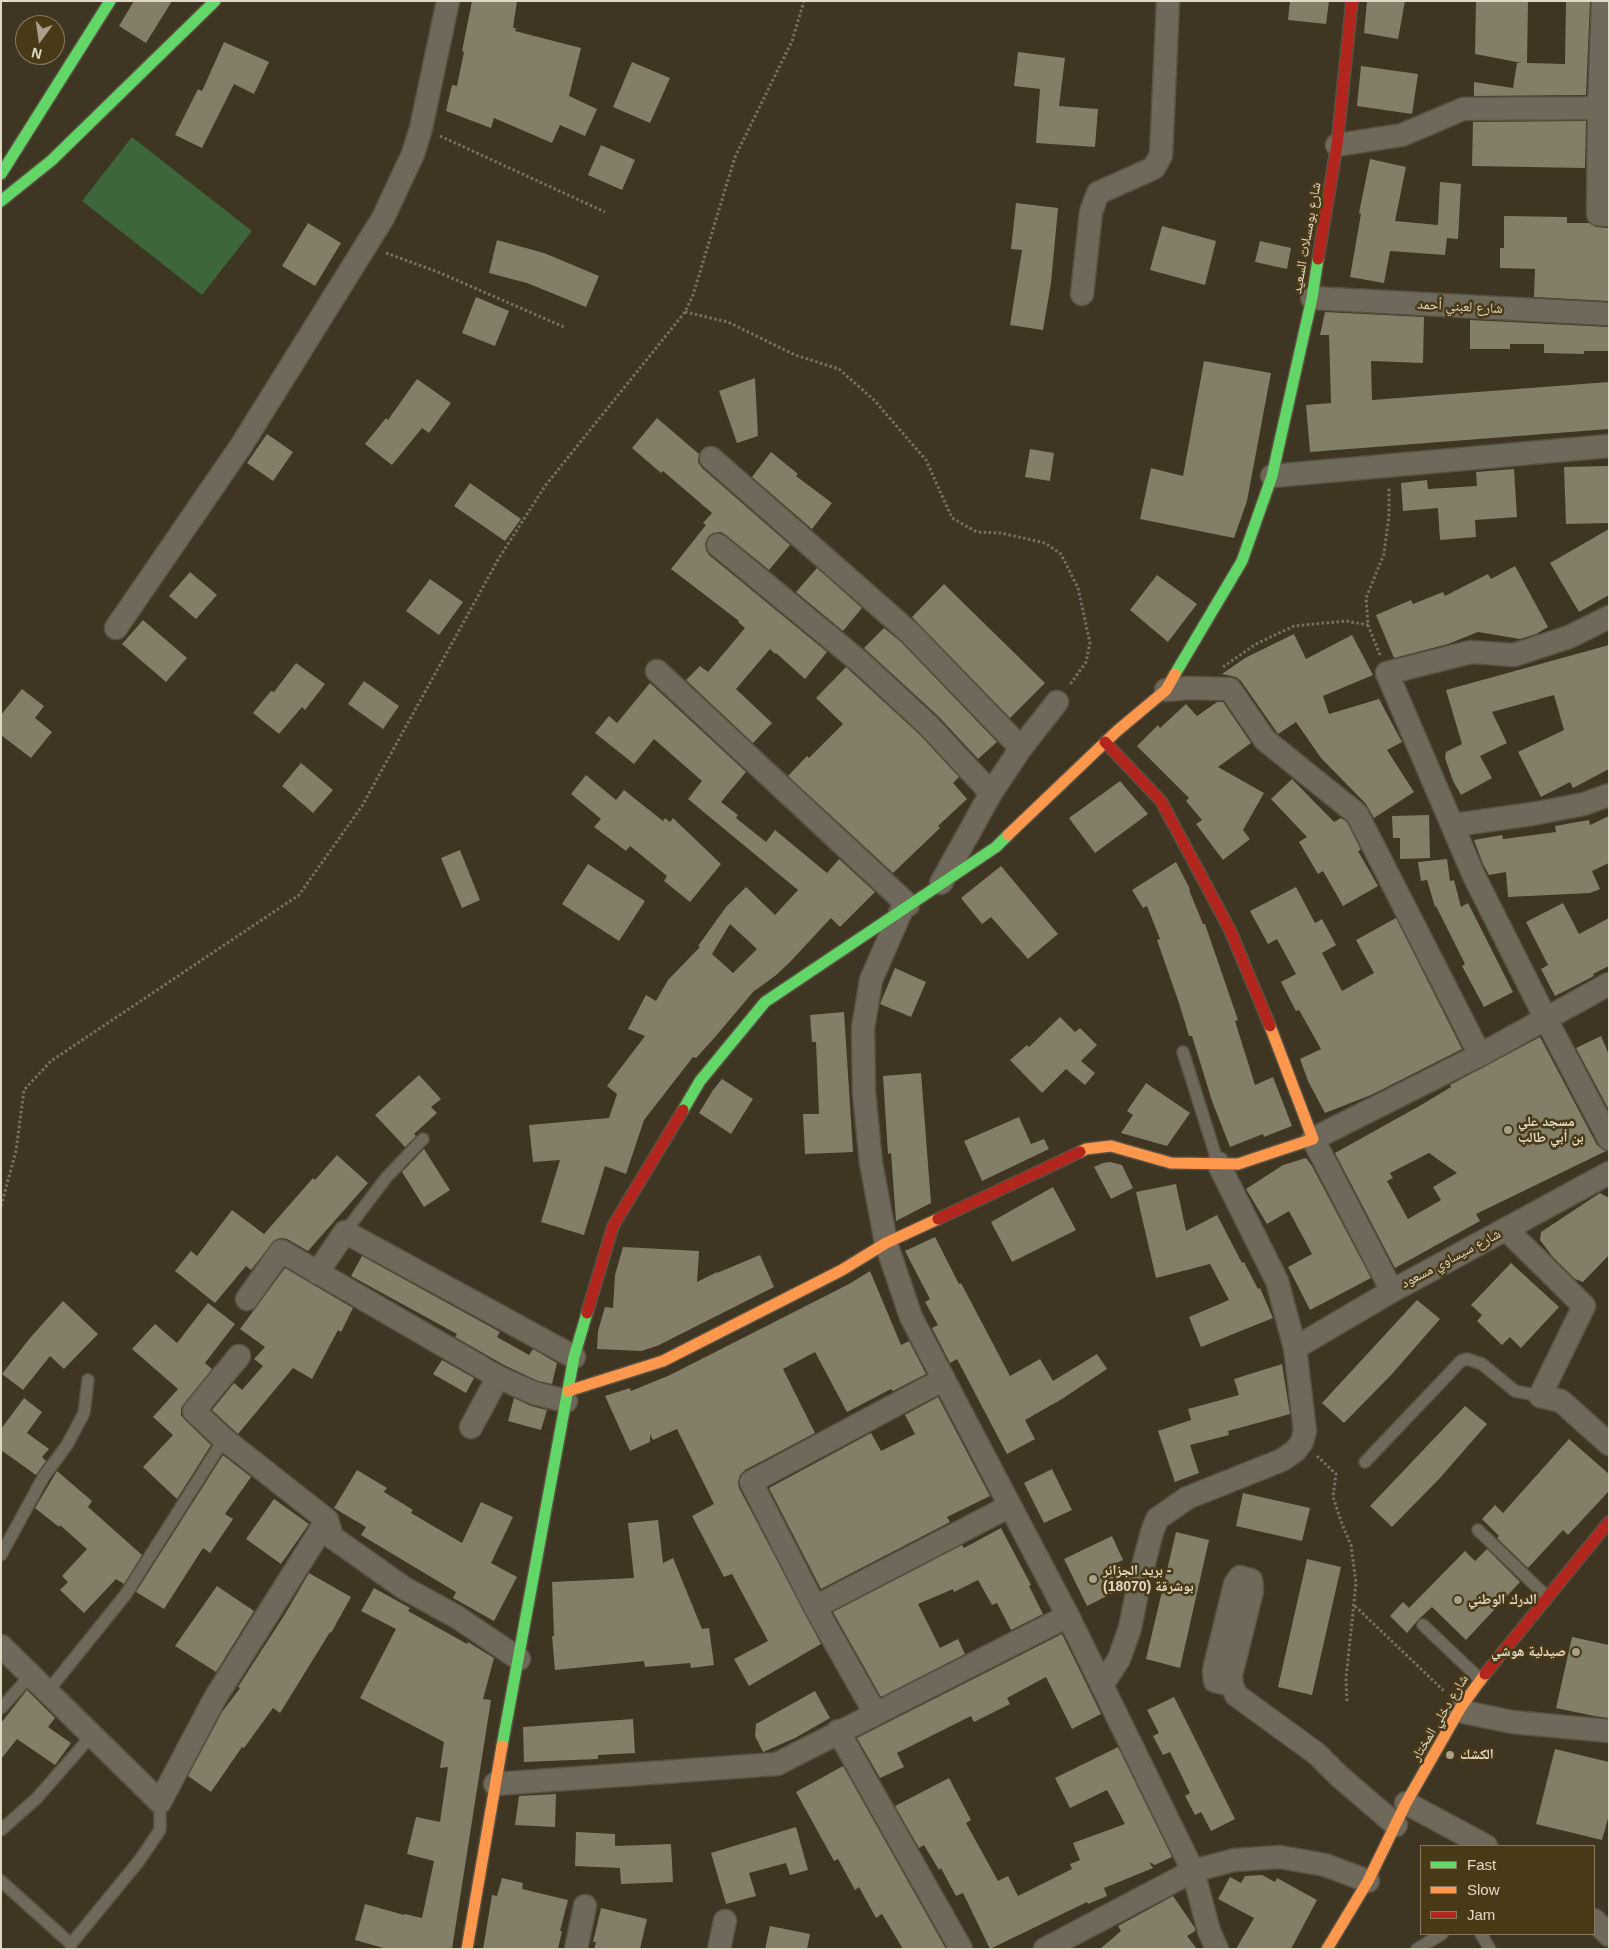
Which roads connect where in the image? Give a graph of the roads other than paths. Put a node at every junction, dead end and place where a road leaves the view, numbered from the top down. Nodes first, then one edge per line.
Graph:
1 (110, 1) edge
2 (214, 1) edge
3 (448, 1) edge
4 (1168, 1) edge
5 (1352, 1) edge
6 (1603, 1) edge
7 (1604, 108) edge
8 (1337, 144) junction
9 (1, 174) edge
10 (1, 201) edge
11 (1609, 215) edge
12 (1082, 294) dead end
13 (1312, 298) junction
14 (1609, 314) edge
15 (1609, 446) edge
16 (711, 458) dead end
17 (1272, 476) junction
18 (718, 545) dead end
19 (1609, 617) edge
20 (116, 628) dead end
21 (657, 671) dead end
22 (1166, 690) junction
23 (1057, 702) road end
24 (1106, 742) junction
25 (1021, 748) junction
26 (991, 793) junction
27 (1609, 796) edge
28 (1454, 826) junction
29 (940, 884) junction
30 (905, 907) junction
31 (1609, 984) edge
32 (1546, 1019) junction
33 (1183, 1052) dead end
34 (1480, 1055) junction
35 (423, 1139) dead end
36 (1313, 1139) junction
37 (1609, 1139) edge
38 (1218, 1163) junction
39 (1609, 1173) edge
40 (1506, 1229) junction
41 (345, 1232) junction
42 (886, 1243) junction
43 (317, 1273) junction
44 (1392, 1291) junction
45 (247, 1299) dead end
46 (1295, 1348) junction
47 (239, 1356) dead end
48 (574, 1357) junction
49 (498, 1377) junction
50 (944, 1379) junction
51 (88, 1380) dead end
52 (567, 1396) junction
53 (1540, 1396) junction
54 (472, 1427) dead end
55 (224, 1439) junction
56 (1609, 1444) edge
57 (1365, 1462) dead end
58 (1010, 1506) junction
59 (327, 1520) junction
60 (1609, 1522) edge
61 (1478, 1530) dead end
62 (1, 1555) edge
63 (1547, 1598) junction
64 (815, 1607) junction
65 (1068, 1616) junction
66 (1423, 1625) dead end
67 (1, 1646) edge
68 (519, 1659) junction
69 (31, 1675) junction
70 (1481, 1680) junction
71 (1102, 1685) junction
72 (1232, 1686) dead end
73 (48, 1691) junction
74 (1, 1708) edge
75 (1460, 1709) junction
76 (875, 1713) junction
77 (838, 1731) junction
78 (1609, 1731) edge
79 (92, 1735) junction
80 (495, 1784) junction
81 (160, 1802) junction
82 (1406, 1803) junction
83 (1396, 1825) junction
84 (1, 1830) edge
85 (1484, 1845) edge
86 (1193, 1872) junction
87 (1, 1881) edge
88 (1368, 1881) junction
89 (585, 1906) dead end
90 (725, 1921) dead end
91 (1595, 1921) edge
92 (1440, 1935) edge
93 (1481, 1935) edge
94 (1609, 1935) edge
95 (467, 1949) edge
96 (576, 1949) edge
97 (719, 1949) edge
98 (960, 1949) edge
99 (1045, 1949) edge
100 (1217, 1949) edge
101 (1327, 1949) edge
102 (1417, 1949) edge
103 (1490, 1949) edge

1 - 9 street
2 - 10 street
3 - 20 street
4 - 12 street
5 - 8 street, شارع بومسلات السعيد
6 - 7 street
7 - 8 street
7 - 11 street
8 - 13 street, شارع بومسلات السعيد
13 - 14 street, شارع لعبني أحمد
13 - 17 street, شارع بومسلات السعيد
15 - 17 street
16 - 25 street
17 - 22 street, شارع بومسلات السعيد
18 - 26 street
19 - 28 street
21 - 30 street
22 - 24 street, شارع بومسلات السعيد
22 - 34 street
23 - 25 street
24 - 29 street, شارع بومسلات السعيد
24 - 36 street
25 - 26 street
26 - 29 street
27 - 28 street
28 - 32 street
29 - 30 street, شارع بومسلات السعيد
30 - 42 street
30 - 48 street, شارع بومسلات السعيد
31 - 32 street
32 - 34 street
32 - 37 street
33 - 38 lane
34 - 36 street
35 - 41 lane
36 - 38 street
36 - 44 street
38 - 42 street
38 - 46 street
39 - 40 street, شارع سيساوي مسعود
40 - 44 street, شارع سيساوي مسعود
40 - 53 street
41 - 43 street
41 - 48 street
42 - 50 street
42 - 52 street
43 - 45 street
43 - 49 street
44 - 46 street, شارع سيساوي مسعود
46 - 71 street
47 - 55 street
48 - 52 street, شارع بومسلات السعيد
49 - 52 street
49 - 54 street
50 - 58 street
50 - 64 street
51 - 62 lane
52 - 68 street, شارع بومسلات السعيد
53 - 56 street
53 - 57 lane
55 - 59 street
55 - 73 lane
58 - 64 street
58 - 65 street
59 - 68 street
59 - 81 street
60 - 63 street, شارع دخلي المختار
61 - 63 lane
63 - 70 street, شارع دخلي المختار
64 - 76 street
65 - 71 street
65 - 76 street
66 - 70 lane
67 - 69 street
68 - 80 street, شارع بومسلات السعيد
69 - 73 street
69 - 74 lane
70 - 75 street, شارع دخلي المختار
71 - 86 street
72 - 83 street
73 - 79 street
75 - 78 street
75 - 82 street, شارع دخلي المختار
76 - 77 street
77 - 80 street
77 - 98 street
79 - 81 street
79 - 84 lane
80 - 95 street, شارع بومسلات السعيد
81 - 87 lane
82 - 83 street, شارع دخلي المختار
82 - 85 street
83 - 88 street, شارع دخلي المختار
86 - 88 street
86 - 99 street
86 - 100 street
88 - 101 street, شارع دخلي المختار
89 - 96 street
90 - 97 street
91 - 94 street
92 - 102 lane
93 - 103 lane

